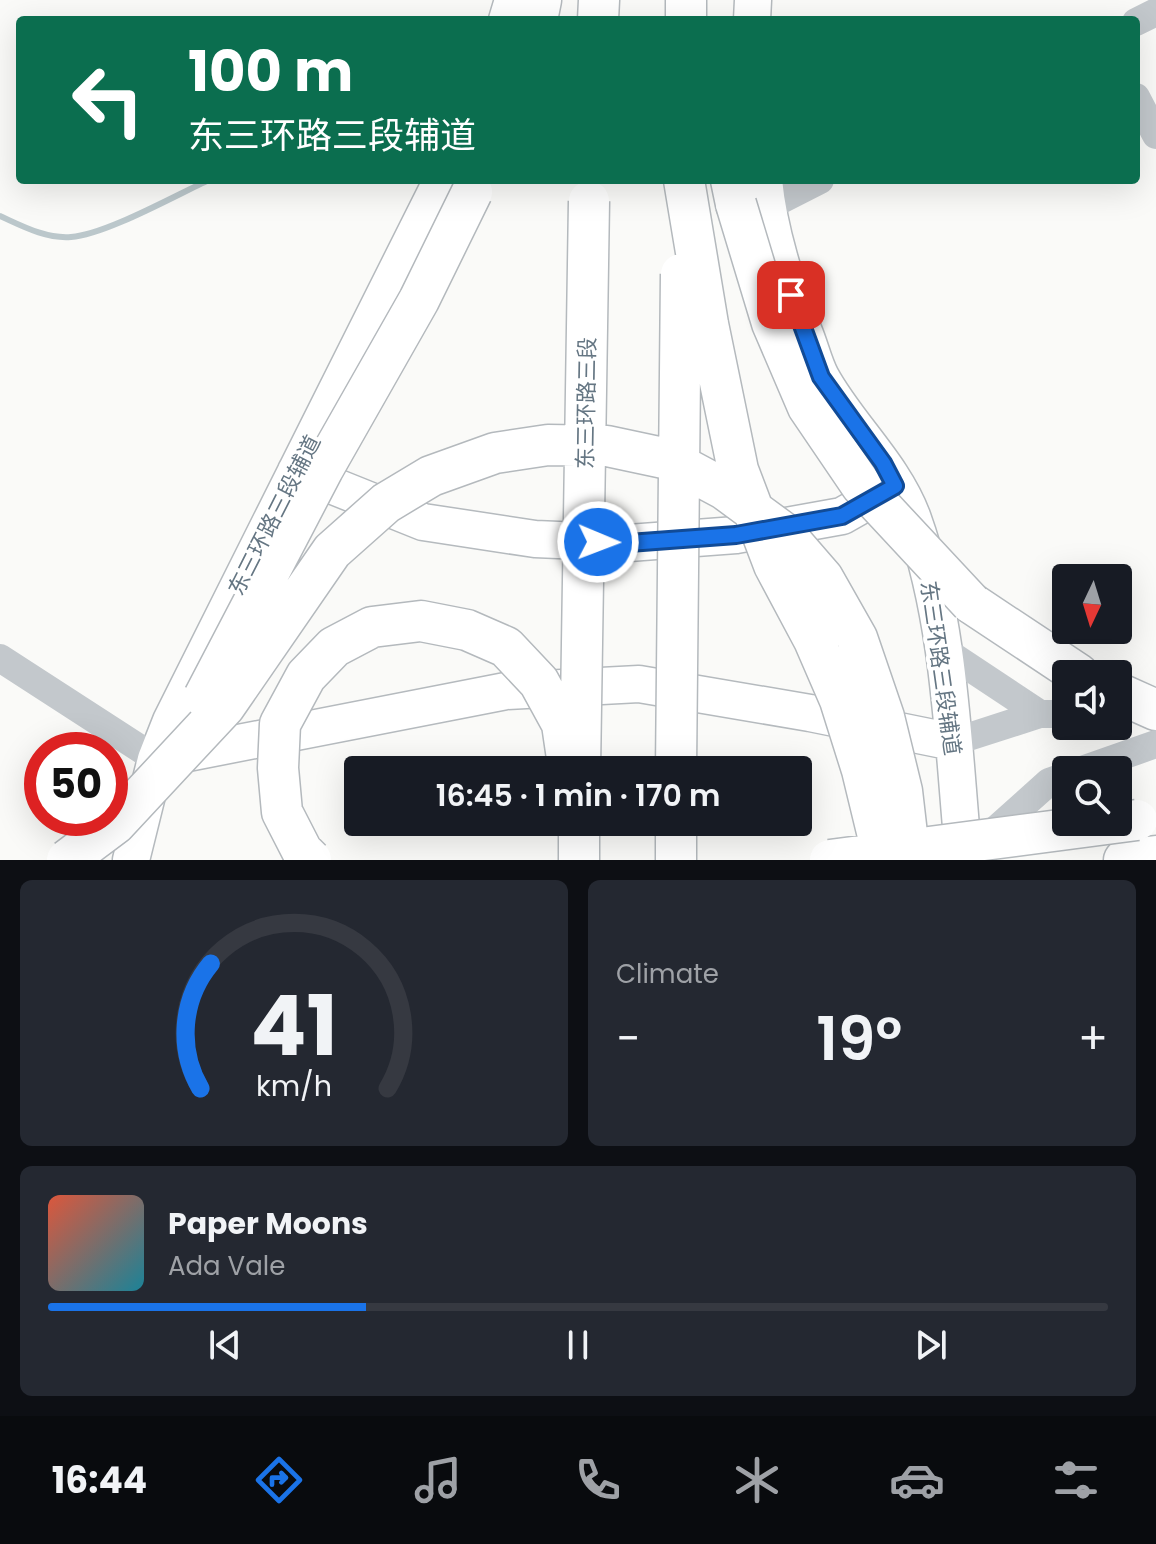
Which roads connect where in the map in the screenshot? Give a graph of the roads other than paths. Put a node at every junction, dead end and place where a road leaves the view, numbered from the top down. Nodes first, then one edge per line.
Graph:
1 (1140, 105) edge
2 (1156, 135) edge
3 (464, 184) edge
4 (683, 184) edge
5 (684, 184) edge
6 (798, 184) edge
7 (590, 191) edge
8 (750, 193) edge
9 (296, 471) junction
10 (895, 486) junction
11 (942, 649) junction
12 (0, 658) edge
13 (1057, 660) edge
14 (1132, 700) edge
15 (1156, 711) edge
16 (1052, 713) edge
17 (1052, 714) edge
18 (1132, 714) edge
19 (953, 742) junction
20 (1156, 744) edge
21 (567, 756) edge
22 (580, 756) edge
23 (676, 756) edge
24 (1122, 756) edge
25 (160, 767) junction
26 (1052, 781) edge
27 (1156, 817) edge
28 (676, 836) edge
29 (1156, 856) edge
30 (964, 859) edge
31 (67, 860) edge
32 (131, 860) edge
33 (311, 860) edge
34 (676, 860) edge
35 (830, 860) edge
36 (879, 860) edge
37 (910, 860) edge
38 (1124, 860) edge

1 - 2 street
3 - 9 main road, 东三环路三段辅道
3 - 25 highway, bridge
4 - 23 highway, bridge
5 - 36 highway, bridge
6 - 8 street
7 - 22 highway, 东三环路三段, bridge
8 - 10 main road, 东三环路三段辅道
8 - 13 highway, bridge
9 - 10 main road
9 - 25 main road, 东三环路三段辅道
10 - 11 main road, 东三环路三段辅道
11 - 16 street
11 - 19 main road, 东三环路三段辅道
12 - 25 street
14 - 15 highway
15 - 18 street
17 - 19 street
19 - 25 main road
19 - 30 main road, 东三环路三段辅道
20 - 24 street
21 - 33 highway, bridge
25 - 31 highway, bridge
25 - 32 main road, 东三环路三段辅道
25 - 37 highway, bridge
26 - 30 street
27 - 35 highway, bridge
28 - 34 highway
29 - 38 highway

